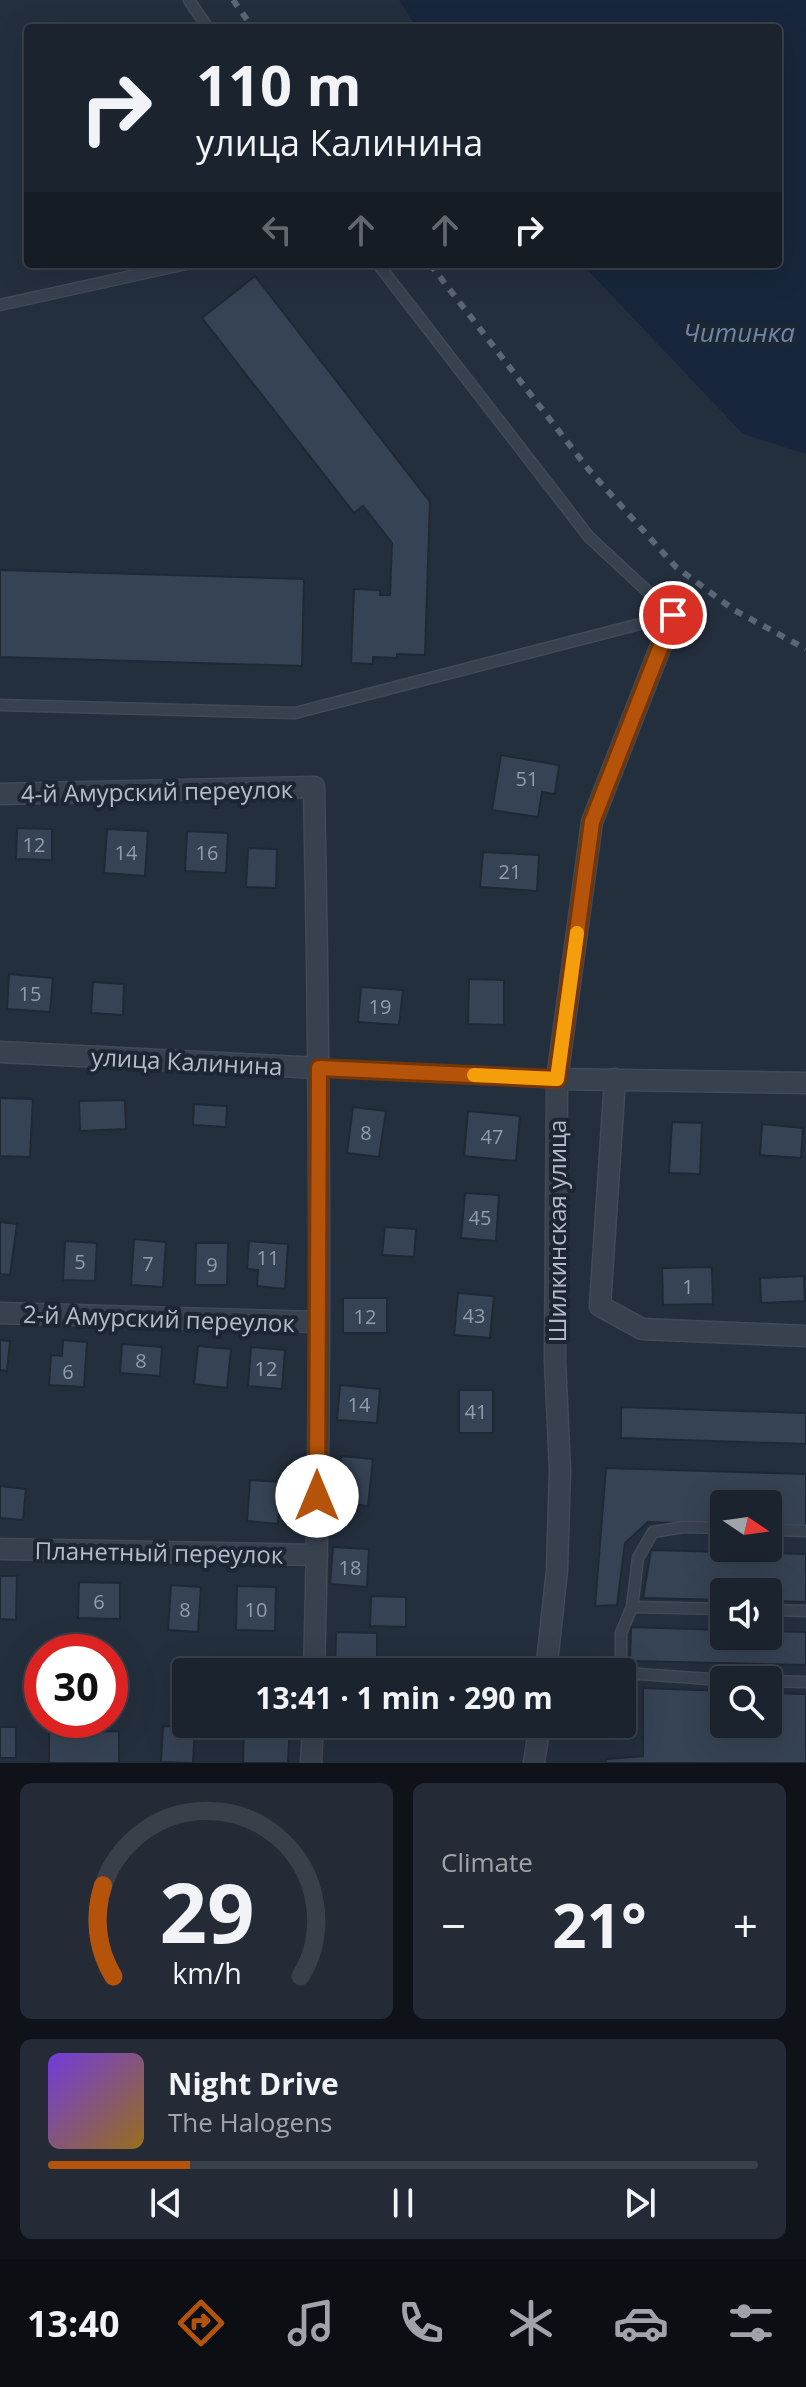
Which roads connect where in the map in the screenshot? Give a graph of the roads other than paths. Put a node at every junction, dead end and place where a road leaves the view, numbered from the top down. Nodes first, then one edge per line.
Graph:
1 (189, 0) edge
2 (205, 24) edge
3 (168, 268) edge
4 (381, 268) edge
5 (0, 305) edge
6 (673, 615) junction
7 (0, 705) edge
8 (0, 794) edge
9 (0, 1052) edge
10 (319, 1068) junction
11 (557, 1079) junction
12 (615, 1079) junction
13 (806, 1083) edge
14 (0, 1313) edge
15 (317, 1322) junction
16 (806, 1336) edge
17 (710, 1528) edge
18 (782, 1530) edge
19 (806, 1531) edge
20 (0, 1549) edge
21 (317, 1555) junction
22 (632, 1607) junction
23 (710, 1609) edge
24 (782, 1610) edge
25 (806, 1611) edge
26 (314, 1658) edge
27 (548, 1658) edge
28 (710, 1679) edge
29 (782, 1681) edge
30 (806, 1682) edge
31 (312, 1738) edge
32 (538, 1738) edge
33 (311, 1763) edge
34 (534, 1763) edge

1 - 2 lane
3 - 5 lane
4 - 6 lane
6 - 7 lane
6 - 11 street, Шилкинская улица
8 - 10 street, 4-й Амурский переулок
9 - 10 street, улица Калинина
10 - 11 lane, улица Калинина
10 - 15 street
11 - 12 street, улица Калинина
11 - 27 street, Шилкинская улица
12 - 13 street, улица Калинина
12 - 16 street
14 - 15 street, 2-й Амурский переулок
15 - 21 street
17 - 22 lane
18 - 19 lane
20 - 21 street, Планетный переулок
21 - 26 street
22 - 23 lane
22 - 28 lane
24 - 25 lane
29 - 30 lane
31 - 33 street
32 - 34 street

